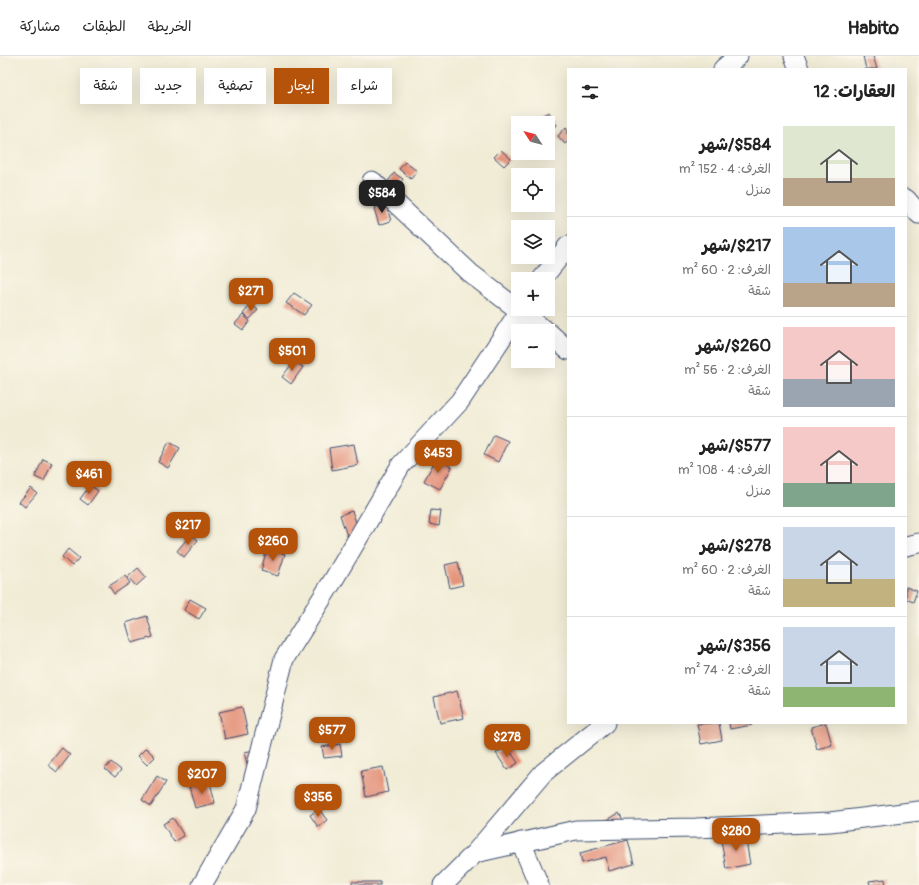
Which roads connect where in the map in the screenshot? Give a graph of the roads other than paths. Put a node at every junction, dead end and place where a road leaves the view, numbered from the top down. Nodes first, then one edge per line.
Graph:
1 (738, 56) edge
2 (794, 56) edge
3 (724, 68) edge
4 (799, 68) edge
5 (372, 181) dead end
6 (907, 199) edge
7 (919, 214) edge
8 (567, 247) edge
9 (548, 272) edge
10 (511, 303) edge
11 (516, 316) edge
12 (527, 316) edge
13 (537, 324) edge
14 (555, 339) edge
15 (567, 349) edge
16 (919, 543) edge
17 (907, 546) edge
18 (604, 724) edge
19 (919, 811) edge
20 (521, 842) junction
21 (475, 853) junction
22 (202, 885) edge
23 (443, 885) edge
24 (539, 885) edge

1 - 3 street
2 - 4 street
5 - 10 street
6 - 7 street
8 - 9 street
11 - 22 street
12 - 13 street
14 - 15 street
16 - 17 street
18 - 21 street
19 - 20 street
20 - 21 street
20 - 24 street
21 - 23 street

